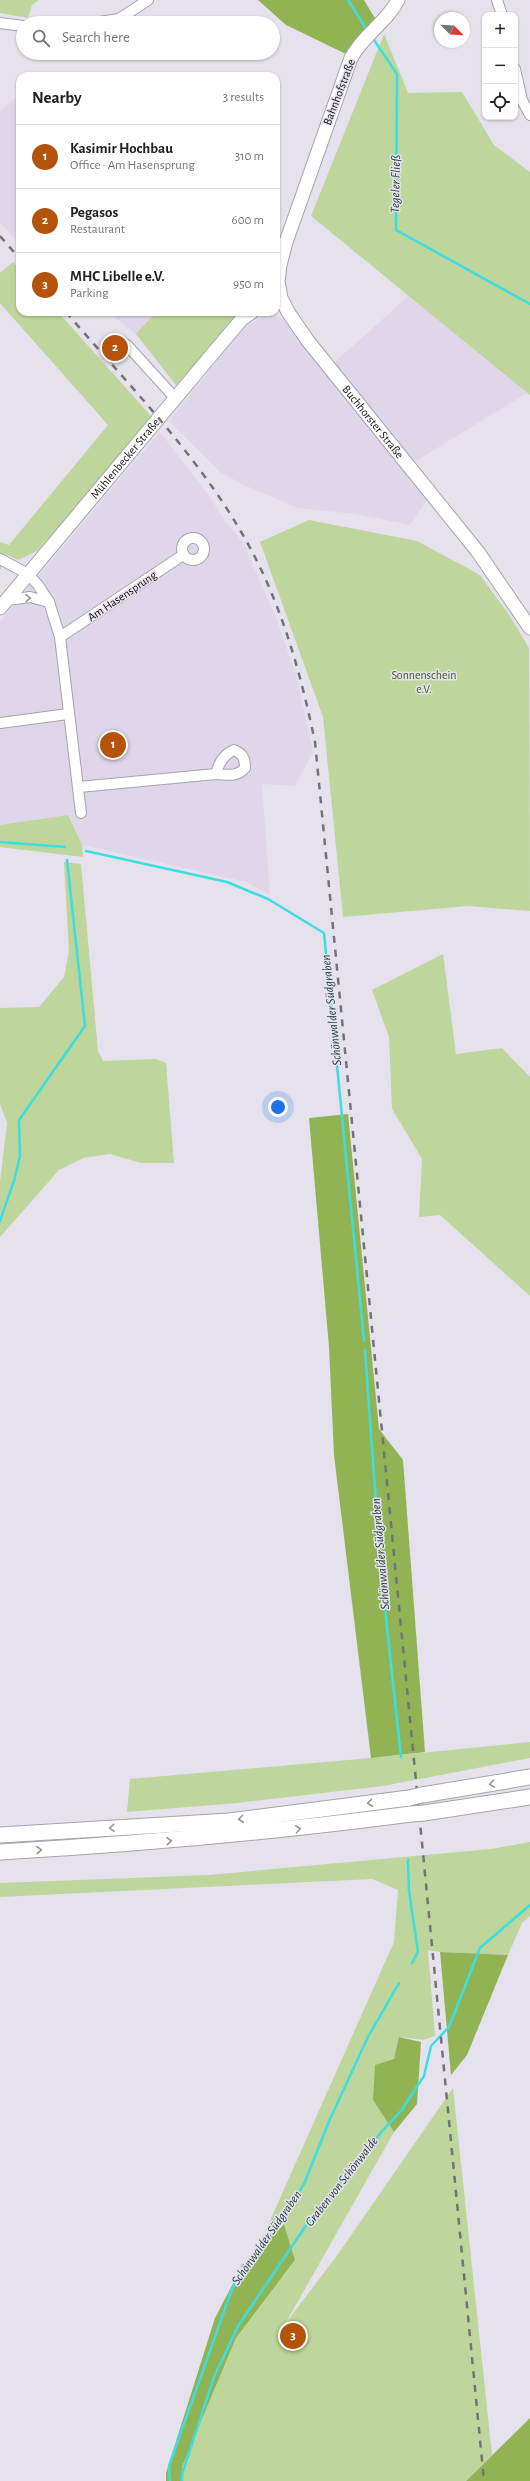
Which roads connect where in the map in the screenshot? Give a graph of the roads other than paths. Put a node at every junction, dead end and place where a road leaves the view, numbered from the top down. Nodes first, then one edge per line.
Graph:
1 (148, 0) edge
2 (398, 0) edge
3 (497, 0) edge
4 (501, 12) edge
5 (124, 16) edge
6 (0, 23) edge
7 (16, 25) edge
8 (518, 82) edge
9 (530, 115) edge
10 (301, 197) joint
11 (280, 265) edge
12 (280, 302) edge
13 (246, 316) edge
14 (127, 345) dead end
15 (175, 398) junction
16 (184, 555) dead end
17 (0, 558) edge
18 (28, 574) junction
19 (49, 602) junction
20 (3, 604) edge
21 (530, 628) edge
22 (60, 637) junction
23 (68, 714) junction
24 (0, 723) edge
25 (216, 774) dead end
26 (79, 787) junction
27 (81, 814) dead end
28 (530, 1777) edge
29 (530, 1797) edge
30 (0, 1835) edge
31 (0, 1852) edge

1 - 5 street
2 - 10 main road, Bahnhofstraße
3 - 4 street
6 - 7 street
8 - 9 street
10 - 11 main road, Buchhorster Straße
12 - 21 main road, Buchhorster Straße
13 - 15 main road, Mühlenbecker Straße
14 - 15 street
15 - 18 main road, Mühlenbecker Straße
16 - 22 street, Am Hasensprung
17 - 18 street
18 - 19 street
18 - 20 main road, Mühlenbecker Straße
20 -> 19 street
19 - 22 street
22 - 23 street
23 - 24 street
23 - 26 street
25 - 26 street
26 - 27 street
28 -> 30 highway
31 -> 29 highway

